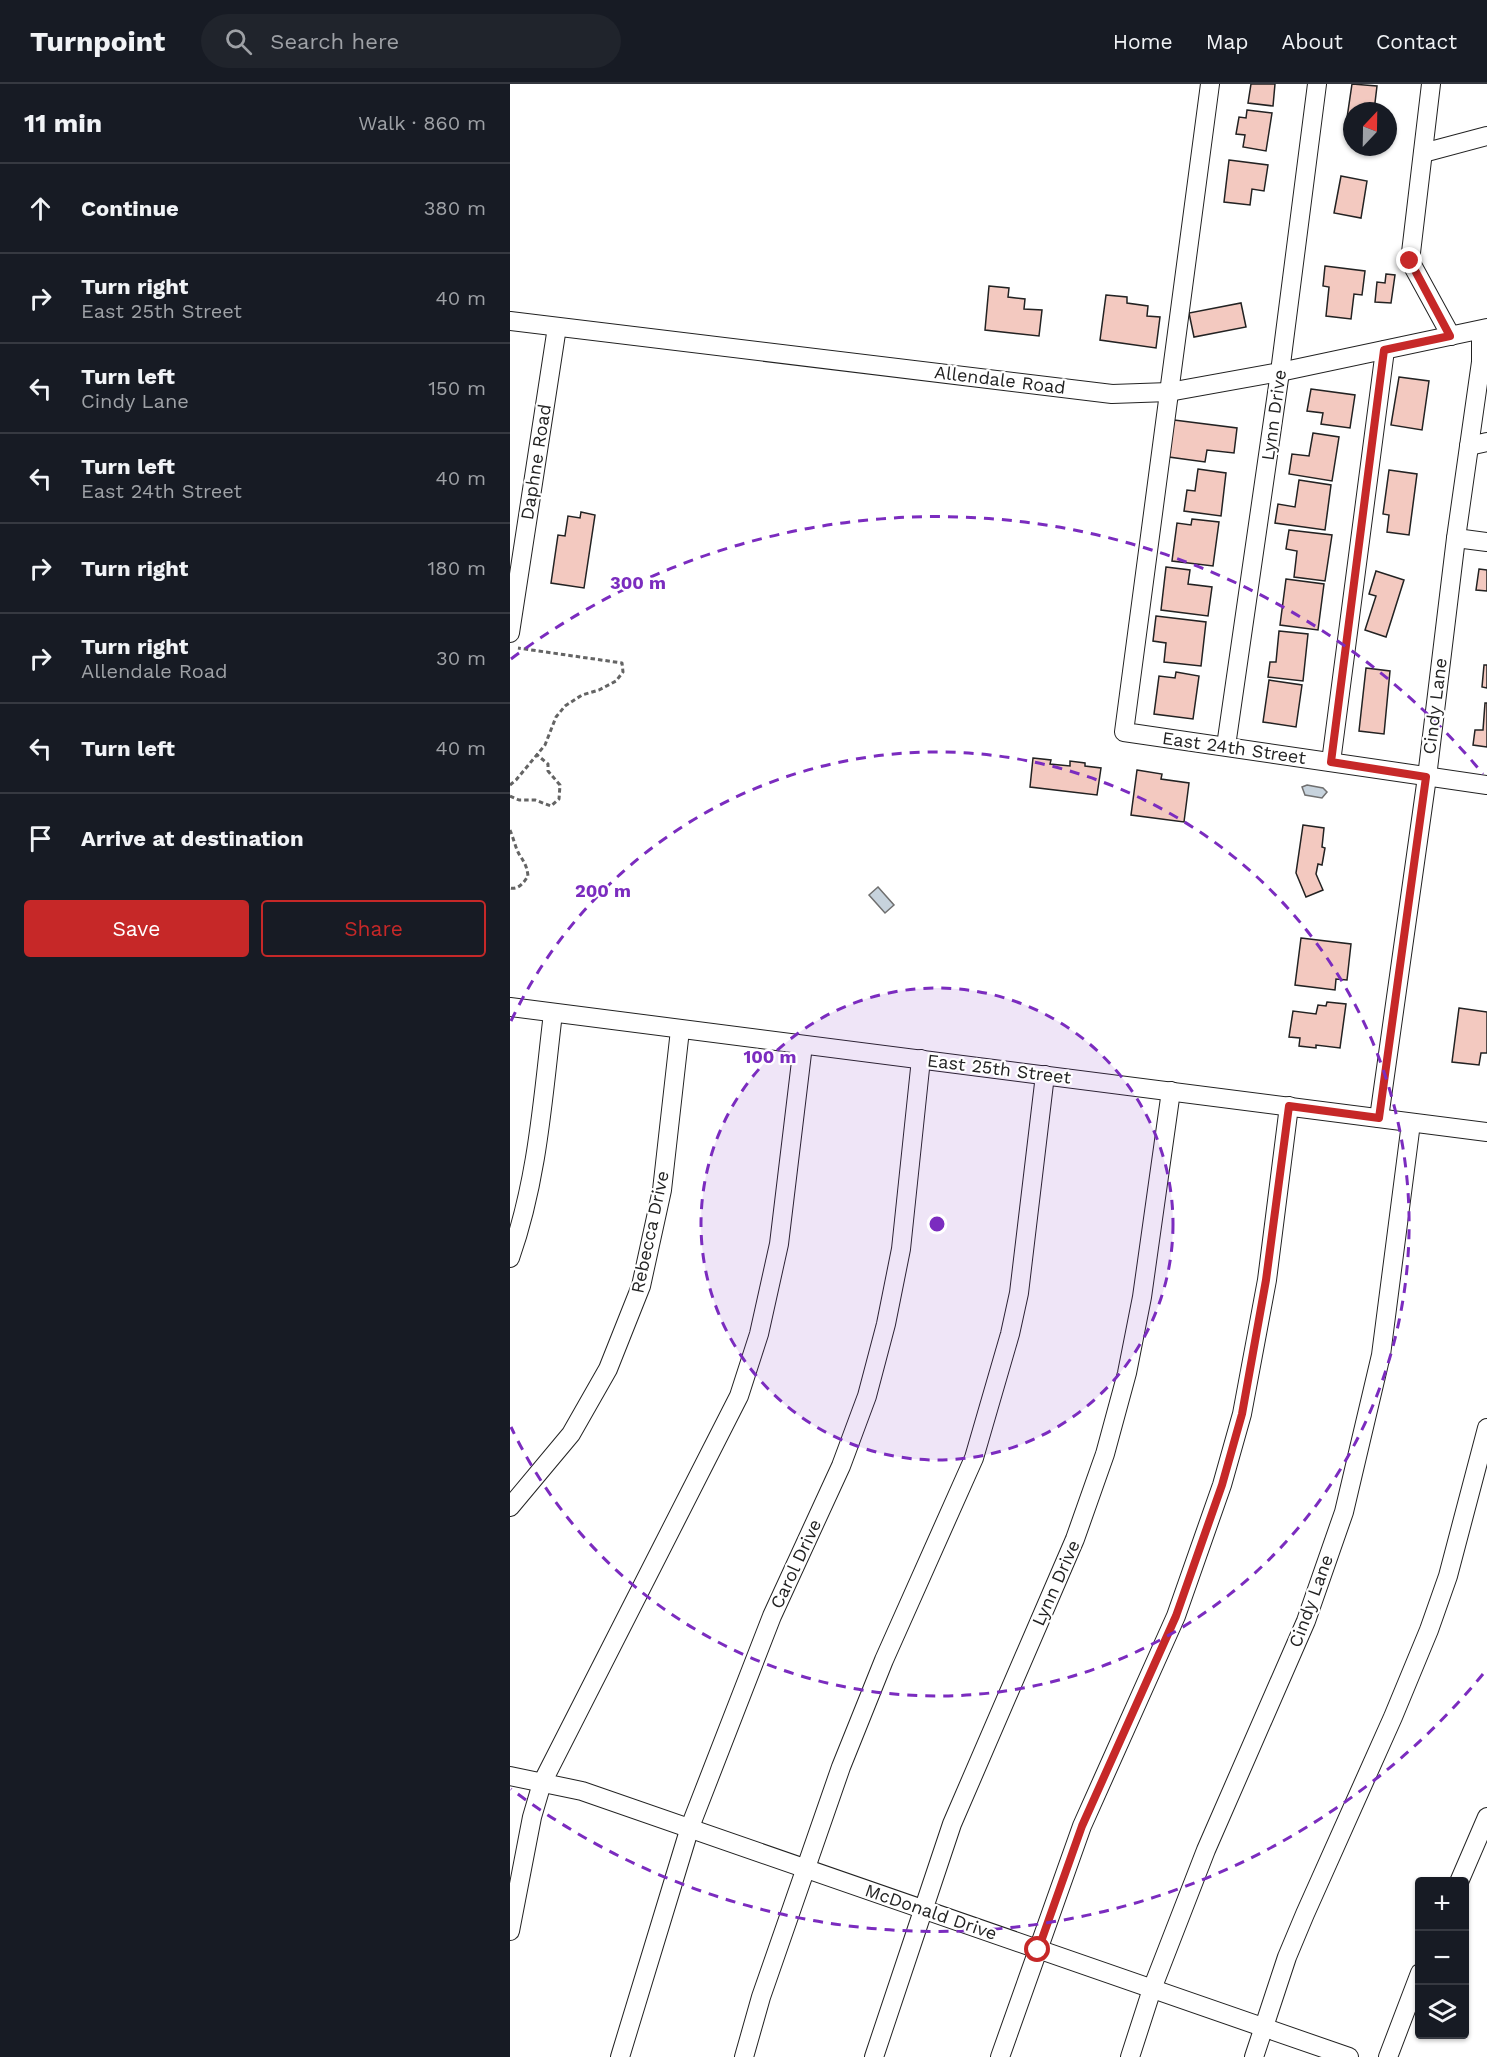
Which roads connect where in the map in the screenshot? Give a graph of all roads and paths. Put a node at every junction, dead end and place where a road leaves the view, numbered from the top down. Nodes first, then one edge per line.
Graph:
1 (1210, 84) edge
2 (1317, 84) edge
3 (1431, 84) edge
4 (1487, 136) edge
5 (1423, 153) junction
6 (510, 321) edge
7 (557, 327) junction
8 (1484, 329) edge
9 (1450, 336) junction
10 (1384, 350) junction
11 (1280, 372) junction
12 (1169, 392) junction
13 (1478, 444) edge
14 (1456, 538) junction
15 (1487, 542) edge
16 (510, 633) edge
17 (510, 647) edge
18 (1226, 746) junction
19 (536, 754) junction
20 (1331, 762) junction
21 (1426, 777) junction
22 (510, 784) edge
23 (1487, 785) edge
24 (510, 796) edge
25 (510, 831) edge
26 (510, 888) edge
27 (510, 1007) edge
28 (553, 1013) junction
29 (680, 1030) junction
30 (803, 1045) junction
31 (921, 1059) junction
32 (1045, 1075) junction
33 (1171, 1091) junction
34 (1289, 1106) junction
35 (1379, 1118) junction
36 (1411, 1123) junction
37 (1487, 1132) edge
38 (510, 1258) edge
39 (1487, 1428) edge
40 (510, 1507) edge
41 (510, 1776) edge
42 (543, 1783) junction
43 (1487, 1818) edge
44 (690, 1827) junction
45 (806, 1868) junction
46 (1461, 1877) edge
47 (923, 1910) junction
48 (510, 1931) edge
49 (1038, 1950) junction
50 (1415, 1984) edge
51 (1152, 1989) junction
52 (1263, 2028) junction
53 (620, 2057) edge
54 (744, 2057) edge
55 (874, 2057) edge
56 (1000, 2057) edge
57 (1130, 2057) edge
58 (1254, 2057) edge
59 (1349, 2057) edge
60 (1388, 2057) edge

1 - 12 street
2 - 11 street, Lynn Drive
3 - 5 street
4 - 5 street
5 - 9 street
6 - 7 street, Allendale Road
7 - 12 street, Allendale Road
7 - 16 street, Daphne Road
8 - 9 street, Allendale Road
8 - 13 street, Cindy Lane
9 - 10 street, Allendale Road
10 - 11 street, Allendale Road
10 - 20 street
11 - 12 street, Allendale Road
11 - 18 street, Lynn Drive
12 - 18 street, East 24th Street
13 - 14 street, Cindy Lane
14 - 15 street
14 - 21 street, Cindy Lane
17 - 19 path
18 - 20 street, East 24th Street
19 - 22 path
19 - 24 path
20 - 21 street, East 24th Street
21 - 23 street, East 24th Street
21 - 35 street, Cindy Lane
25 - 26 path
27 - 28 street, East 25th Street
28 - 29 street, East 25th Street
28 - 38 street
29 - 30 street, East 25th Street
29 - 40 street, Rebecca Drive
30 - 31 street, East 25th Street
30 - 42 street
31 - 32 street, East 25th Street
31 - 44 street, Carol Drive
32 - 33 street, East 25th Street
32 - 45 street
33 - 34 street, East 25th Street
33 - 47 street, Lynn Drive
34 - 35 street, East 25th Street
34 - 49 street
35 - 36 street, East 25th Street
36 - 37 street, East 25th Street
36 - 51 street, Cindy Lane
39 - 52 street
41 - 42 street, McDonald Drive
42 - 44 street, McDonald Drive
42 - 48 street
43 - 46 street
44 - 45 street, McDonald Drive
44 - 53 street, Carol Drive
45 - 47 street, McDonald Drive
45 - 54 street
47 - 49 street, McDonald Drive
47 - 55 street, Lynn Drive
49 - 51 street, McDonald Drive
49 - 56 street
50 - 60 street
51 - 52 street, McDonald Drive
51 - 57 street, Cindy Lane
52 - 58 street
52 - 59 street, McDonald Drive

